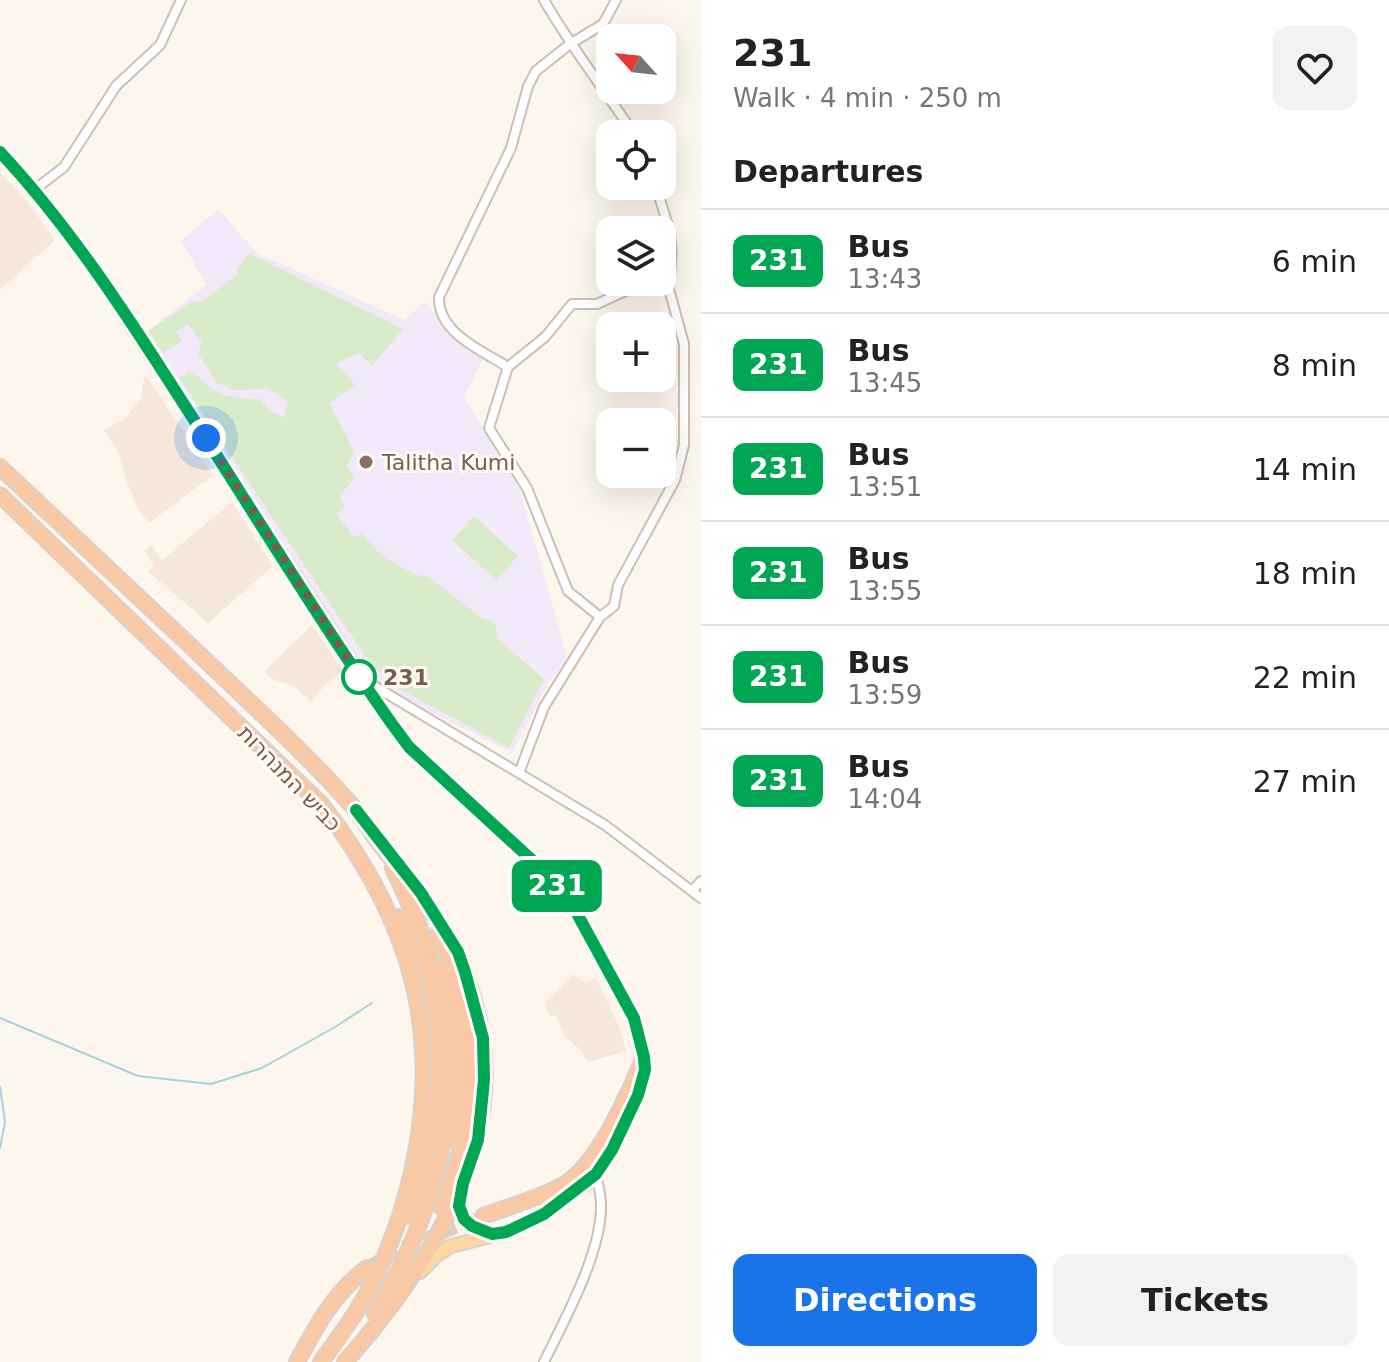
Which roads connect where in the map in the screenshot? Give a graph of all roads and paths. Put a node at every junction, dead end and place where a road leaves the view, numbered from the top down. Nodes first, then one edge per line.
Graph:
1 (181, 0) edge
2 (544, 0) edge
3 (616, 0) edge
4 (570, 44) junction
5 (625, 120) edge
6 (0, 152) edge
7 (34, 190) junction
8 (614, 296) edge
9 (671, 296) edge
10 (508, 367) junction
11 (0, 467) edge
12 (0, 495) edge
13 (600, 617) junction
14 (364, 684) junction
15 (519, 773) junction
16 (387, 852) junction
17 (701, 881) edge
18 (692, 891) junction
19 (701, 898) edge
20 (452, 1028) junction
21 (644, 1057) junction
22 (596, 1174) junction
23 (463, 1183) junction
24 (483, 1216) tunnel mouth
25 (492, 1234) junction
26 (367, 1268) tunnel mouth
27 (377, 1326) junction
28 (297, 1362) edge
29 (321, 1362) edge
30 (345, 1362) edge
31 (544, 1362) edge

1 - 7 street
2 - 4 street
3 - 4 street
4 - 5 street
4 - 10 street
6 - 7 main road
7 - 14 main road
8 - 10 street
9 - 13 street
10 - 13 street
11 - 16 highway, כביש המנהרות
12 - 20 highway, כביש המנהרות
13 - 15 street
14 - 15 street
14 - 21 main road
15 - 18 street
16 - 20 highway
16 - 20 highway
17 - 18 street
18 - 19 street
20 - 23 highway
20 - 27 highway
20 - 29 highway
20 - 30 highway
21 - 22 main road
21 - 24 highway
22 - 25 main road
22 - 31 street
23 - 25 main road
23 - 27 highway
25 - 27 main road
26 - 28 highway
27 - 30 highway

